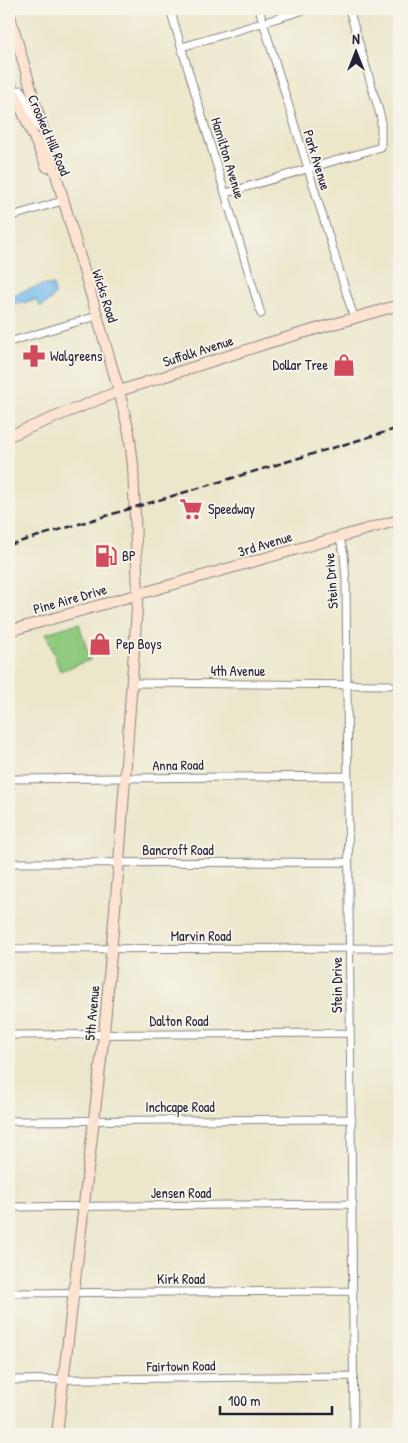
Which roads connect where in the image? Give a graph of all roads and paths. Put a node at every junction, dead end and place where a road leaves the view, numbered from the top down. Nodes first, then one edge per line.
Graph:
1 (170, 9) edge
2 (259, 9) edge
3 (308, 9) edge
4 (349, 9) edge
5 (9, 12) edge
6 (263, 22) junction
7 (9, 24) edge
8 (19, 46) junction
9 (182, 47) junction
10 (11, 88) edge
11 (47, 147) junction
12 (307, 171) junction
13 (226, 194) junction
14 (62, 201) junction
15 (9, 217) edge
16 (399, 305) edge
17 (261, 314) dead end
18 (97, 316) junction
19 (354, 318) junction
20 (9, 342) edge
21 (119, 391) junction
22 (9, 436) edge
23 (399, 520) edge
24 (339, 536) junction
25 (138, 594) junction
26 (9, 631) edge
27 (131, 683) junction
28 (390, 684) dead end
29 (346, 685) junction
30 (347, 776) junction
31 (124, 778) junction
32 (9, 779) edge
33 (348, 862) junction
34 (9, 863) edge
35 (119, 863) junction
36 (111, 948) junction
37 (349, 948) junction
38 (394, 948) dead end
39 (9, 949) edge
40 (350, 1033) junction
41 (104, 1034) junction
42 (9, 1035) edge
43 (352, 1119) junction
44 (9, 1120) edge
45 (94, 1120) junction
46 (353, 1204) junction
47 (85, 1206) junction
48 (9, 1207) edge
49 (353, 1290) junction
50 (9, 1293) edge
51 (74, 1293) junction
52 (354, 1376) junction
53 (64, 1379) junction
54 (9, 1380) edge
55 (57, 1434) edge
56 (354, 1434) edge

1 - 9 street, Hamilton Avenue
2 - 6 street, Park Avenue
3 - 6 street
4 - 12 street
5 - 8 main road, Wicks Road
6 - 9 street
6 - 12 street, Park Avenue
7 - 8 main road
8 - 11 main road, Wicks Road
9 - 13 street, Hamilton Avenue
10 - 11 street
10 - 14 main road, Crooked Hill Road
11 - 14 main road, Wicks Road
12 - 13 street
12 - 19 street, Park Avenue
13 - 17 street, Hamilton Avenue
14 - 15 street
14 - 18 main road, Wicks Road
16 - 19 main road, Suffolk Avenue
18 - 20 street
18 - 21 main road, Wicks Road
19 - 21 main road, Suffolk Avenue
21 - 22 main road, Suffolk Avenue
21 - 25 main road, Wicks Road
23 - 24 main road, 3rd Avenue
24 - 25 main road, 3rd Avenue
24 - 29 street, Stein Drive
25 - 26 main road, Pine Aire Drive
25 - 27 main road, 5th Avenue
27 - 29 street, 4th Avenue
27 - 31 main road, 5th Avenue
28 - 29 street, 4th Avenue
29 - 30 street, Stein Drive
30 - 31 street, Anna Road
30 - 33 street, Stein Drive
31 - 32 street, Anna Road
31 - 35 main road, 5th Avenue
33 - 35 street, Bancroft Road
33 - 37 street, Stein Drive
34 - 35 street, Bancroft Road
35 - 36 main road, 5th Avenue
36 - 37 street, Marvin Road
36 - 39 street, Marvin Road
36 - 41 main road, 5th Avenue
37 - 38 street, Marvin Road
37 - 40 street, Stein Drive
40 - 41 street, Dalton Road
40 - 43 street, Stein Drive
41 - 42 street, Dalton Road
41 - 45 main road, 5th Avenue
43 - 45 street, Inchcape Road
43 - 46 street, Stein Drive
44 - 45 street, Inchcape Road
45 - 47 main road, 5th Avenue
46 - 47 street, Jensen Road
46 - 49 street, Stein Drive
47 - 48 street, Jensen Road
47 - 51 main road, 5th Avenue
49 - 51 street, Kirk Road
49 - 52 street, Stein Drive
50 - 51 street, Kirk Road
51 - 53 main road, 5th Avenue
52 - 53 street, Fairtown Road
52 - 56 street, Stein Drive
53 - 54 street, Fairtown Road
53 - 55 main road, 5th Avenue

